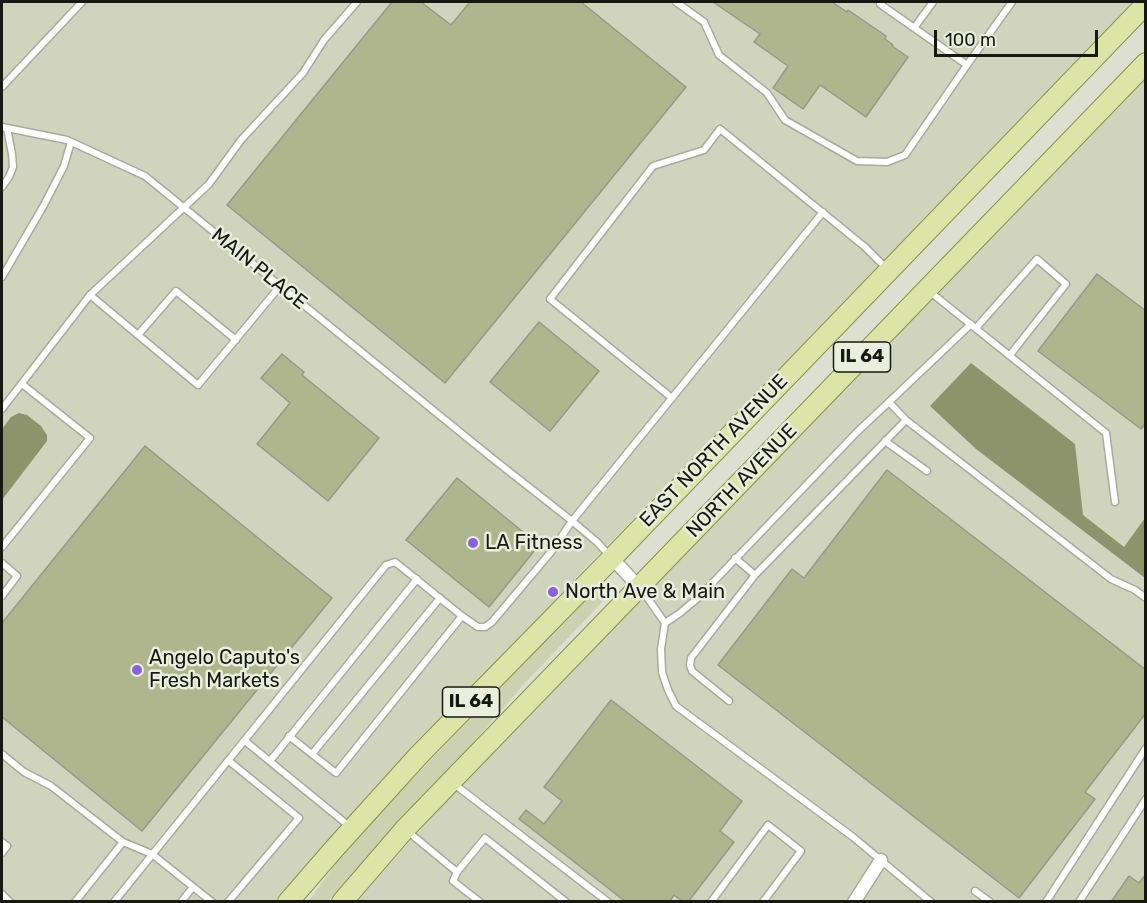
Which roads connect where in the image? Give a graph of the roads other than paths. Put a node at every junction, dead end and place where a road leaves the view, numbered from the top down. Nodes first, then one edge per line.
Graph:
1 (82, 2) edge
2 (357, 2) edge
3 (676, 2) edge
4 (879, 2) edge
5 (933, 2) edge
6 (1012, 2) edge
7 (1146, 4) edge
8 (914, 28) junction
9 (1146, 63) edge
10 (967, 65) junction
11 (2, 87) edge
12 (4, 127) edge
13 (71, 142) junction
14 (2, 187) edge
15 (183, 207) junction
16 (823, 212) junction
17 (889, 271) junction
18 (2, 277) edge
19 (280, 286) junction
20 (928, 290) junction
21 (90, 295) junction
22 (973, 326) junction
23 (138, 335) junction
24 (236, 339) junction
25 (1010, 355) junction
26 (22, 384) junction
27 (672, 398) junction
28 (889, 402) junction
29 (2, 409) edge
30 (906, 420) junction
31 (885, 441) junction
32 (927, 471) dead end
33 (1115, 502) dead end
34 (573, 521) junction
35 (2, 547) edge
36 (612, 558) junction
37 (735, 558) junction
38 (2, 563) edge
39 (755, 575) junction
40 (417, 579) junction
41 (639, 587) junction
42 (2, 596) edge
43 (440, 598) junction
44 (1146, 598) edge
45 (462, 616) junction
46 (665, 623) junction
47 (729, 701) dead end
48 (289, 736) junction
49 (245, 741) junction
50 (1146, 748) edge
51 (2, 754) edge
52 (312, 754) junction
53 (229, 761) junction
54 (270, 761) junction
55 (452, 782) junction
56 (1146, 799) edge
57 (352, 828) junction
58 (405, 829) junction
59 (2, 842) edge
60 (123, 842) junction
61 (2, 853) edge
62 (152, 854) junction
63 (881, 860) junction
64 (456, 872) junction
65 (193, 887) junction
66 (975, 891) dead end
67 (2, 894) edge
68 (10, 902) edge
69 (75, 902) edge
70 (114, 902) edge
71 (181, 902) edge
72 (212, 902) edge
73 (228, 902) edge
74 (288, 902) edge
75 (342, 902) edge
76 (480, 902) edge
77 (566, 902) edge
78 (608, 902) edge
79 (711, 902) edge
80 (763, 902) edge
81 (854, 902) edge
82 (931, 902) edge
83 (990, 902) edge
84 (1046, 902) edge
85 (1079, 902) edge

1 - 11 lane
2 - 15 lane
3 - 10 lane
4 - 8 lane
5 - 8 lane
6 - 10 lane
7 - 17 main road, EAST NORTH AVENUE / IL 64
8 - 10 lane
9 - 20 main road, NORTH AVENUE / IL 64
12 - 13 lane, MAIN PLACE
12 - 14 lane
13 - 15 lane, MAIN PLACE
13 - 18 lane
15 - 19 lane, MAIN PLACE
15 - 21 lane
16 - 17 lane
16 - 27 lane
16 - 27 lane
17 - 36 main road, EAST NORTH AVENUE / IL 64
19 - 24 lane
19 - 34 lane, MAIN PLACE
20 - 22 lane
20 - 41 main road, NORTH AVENUE / IL 64
21 - 23 lane
21 - 26 lane
22 - 25 lane
22 - 25 lane
22 - 28 lane
23 - 24 lane
23 - 24 lane
25 - 33 lane
26 - 29 lane
26 - 35 lane
27 - 34 lane
28 - 30 lane
28 - 37 lane
30 - 31 lane
30 - 44 lane
31 - 32 lane
31 - 39 lane
34 - 36 lane, MAIN PLACE
34 - 45 lane
36 - 41 street
36 - 57 main road, EAST NORTH AVENUE / IL 64
37 - 39 lane
37 - 46 lane
38 - 42 lane
39 - 47 lane
40 - 43 lane
40 - 48 lane
40 - 49 lane
41 - 46 lane
41 - 55 main road, NORTH AVENUE / IL 64
43 - 45 lane
43 - 52 lane
45 - 52 lane
46 - 63 lane
48 - 52 lane
48 - 54 lane
49 - 53 lane
49 - 54 lane
50 - 84 lane
51 - 60 lane
53 - 62 lane
53 - 73 lane
54 - 57 lane
55 - 58 main road, NORTH AVENUE / IL 64
55 - 78 lane
56 - 85 lane
57 - 74 main road, EAST NORTH AVENUE / IL 64
58 - 64 lane
58 - 75 main road, NORTH AVENUE / IL 64
59 - 61 lane
60 - 62 lane
60 - 69 lane
62 - 65 lane
62 - 70 lane
63 - 81 street
63 - 82 lane
64 - 76 lane
64 - 77 lane
65 - 71 lane
65 - 72 lane
66 - 83 lane
67 - 68 lane
79 - 80 lane

